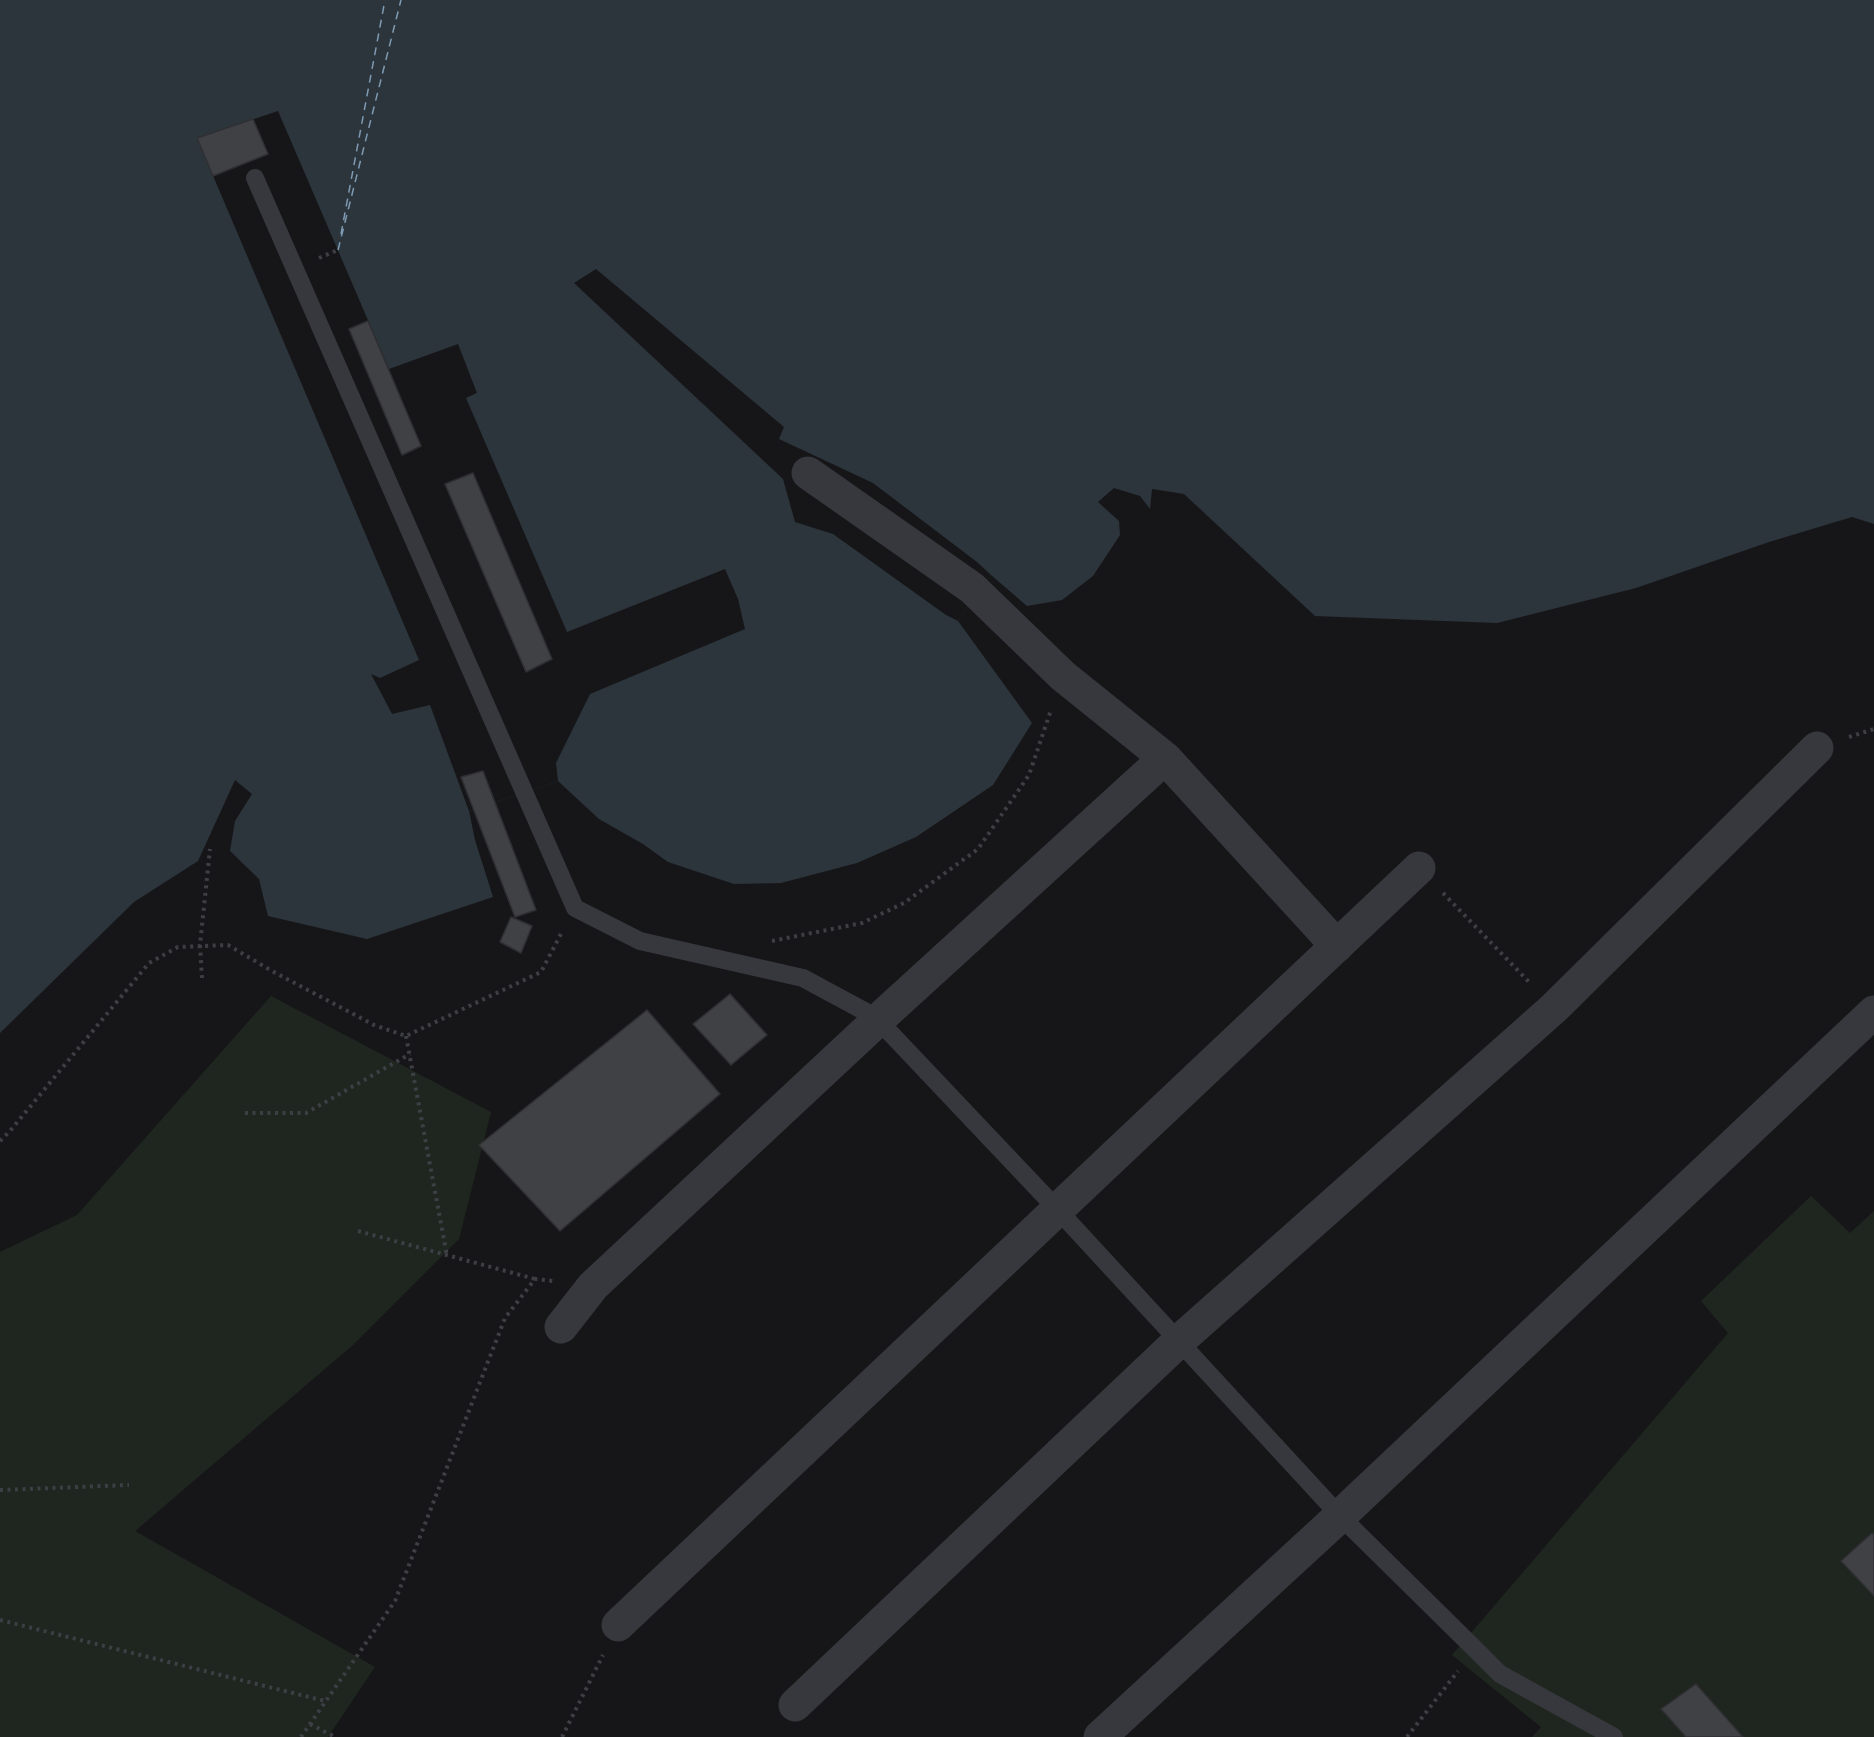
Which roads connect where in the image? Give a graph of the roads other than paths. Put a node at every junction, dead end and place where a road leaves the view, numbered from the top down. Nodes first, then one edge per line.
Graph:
1 (255, 178) dead end
2 (808, 473) dead end
3 (1816, 748) dead end
4 (1165, 758) junction
5 (1419, 868) road end
6 (1337, 946) junction
7 (1874, 1012) edge
8 (878, 1020) junction
9 (1057, 1209) junction
10 (561, 1327) dead end
11 (1179, 1341) junction
12 (1340, 1516) junction
13 (618, 1625) road end
14 (795, 1705) dead end
15 (1100, 1737) edge
16 (1614, 1737) edge

1 - 8 lane
2 - 4 street
3 - 11 street
4 - 6 street
4 - 8 street
5 - 6 street
6 - 9 street
7 - 12 street
8 - 9 lane
8 - 10 street
9 - 11 lane
9 - 13 street
11 - 12 lane
11 - 14 street
12 - 15 street
12 - 16 lane

